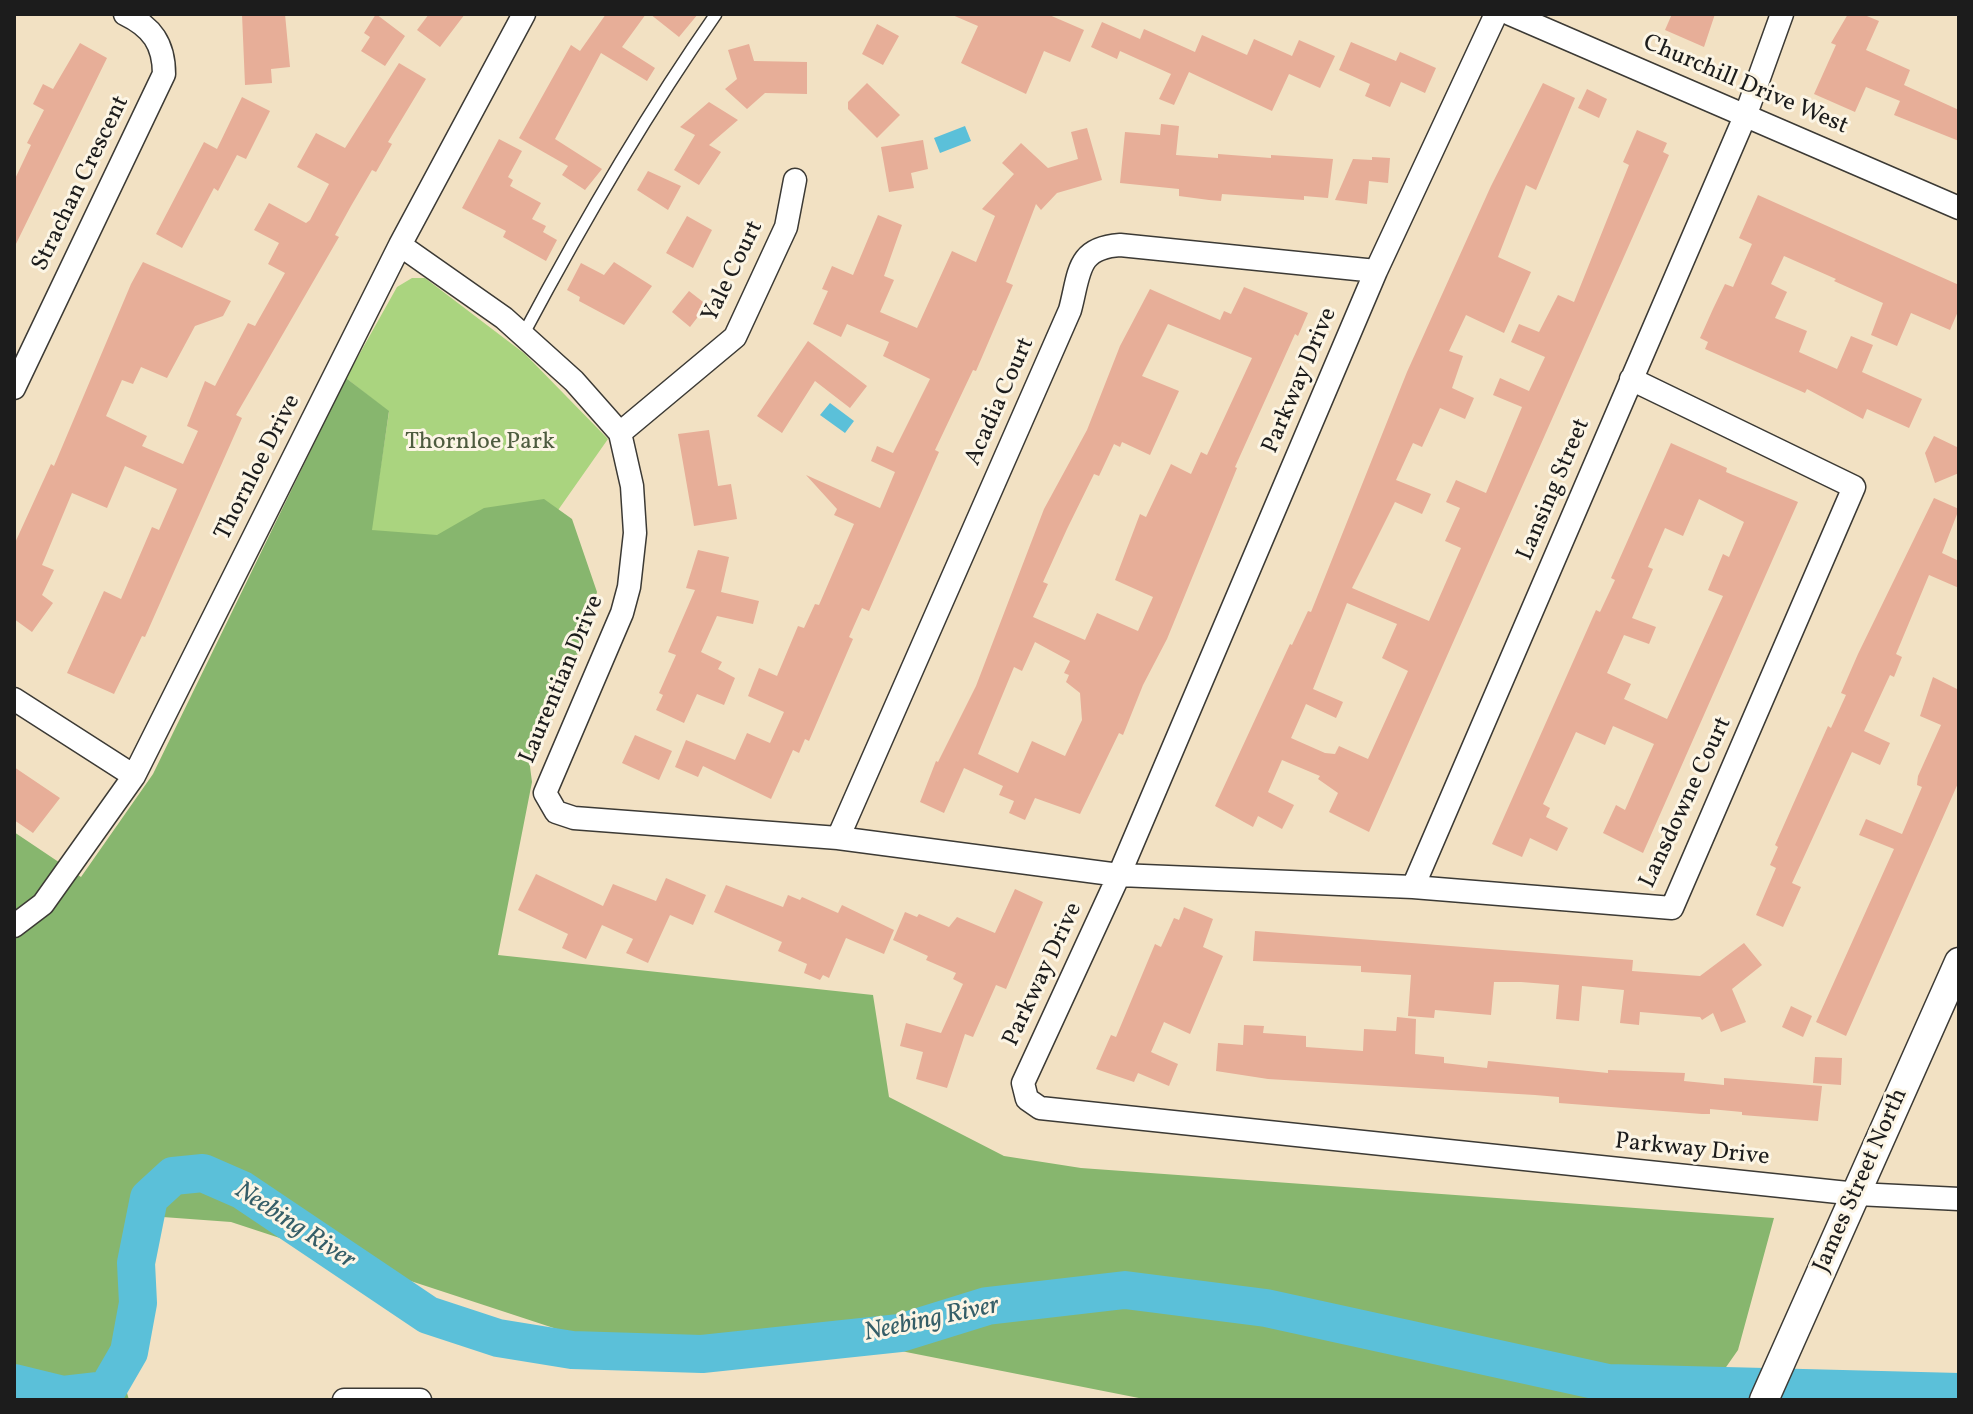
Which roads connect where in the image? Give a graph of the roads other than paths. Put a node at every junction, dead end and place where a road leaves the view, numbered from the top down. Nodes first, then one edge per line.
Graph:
1 (125, 14) edge
2 (524, 14) edge
3 (716, 14) edge
4 (1496, 14) edge
5 (1510, 14) edge
6 (1782, 14) edge
7 (1746, 114) junction
8 (795, 180) dead end
9 (1959, 208) edge
10 (400, 245) junction
11 (1376, 271) junction
12 (523, 335) junction
13 (1631, 379) junction
14 (14, 388) edge
15 (620, 433) junction
16 (14, 699) edge
17 (134, 776) junction
18 (838, 838) junction
19 (1119, 875) junction
20 (1413, 887) junction
21 (14, 926) edge
22 (1959, 962) edge
23 (1857, 1194) junction
24 (1959, 1199) edge
25 (344, 1400) edge
26 (420, 1400) edge
27 (1764, 1400) edge

1 - 14 street, Strachan Crescent
2 - 10 street, Thornloe Drive
3 - 12 lane
4 - 11 street, Parkway Drive
5 - 7 street, Churchill Drive West
6 - 7 street, Lansing Street
7 - 9 street, Churchill Drive West
7 - 13 street, Lansing Street
8 - 15 street, Yale Court
10 - 12 street
10 - 17 street, Thornloe Drive
11 - 18 street, Acadia Court
11 - 19 street, Parkway Drive
12 - 15 street
13 - 20 street, Lansing Street
13 - 20 street, Lansdowne Court
15 - 18 street, Laurentian Drive
16 - 17 street
17 - 21 street, Thornloe Drive
18 - 19 street, Laurentian Drive
19 - 20 street, Lansdowne Court
19 - 23 street, Parkway Drive
22 - 23 street, James Street North
23 - 24 street, Parkway Drive
23 - 27 street, James Street North
25 - 26 street

